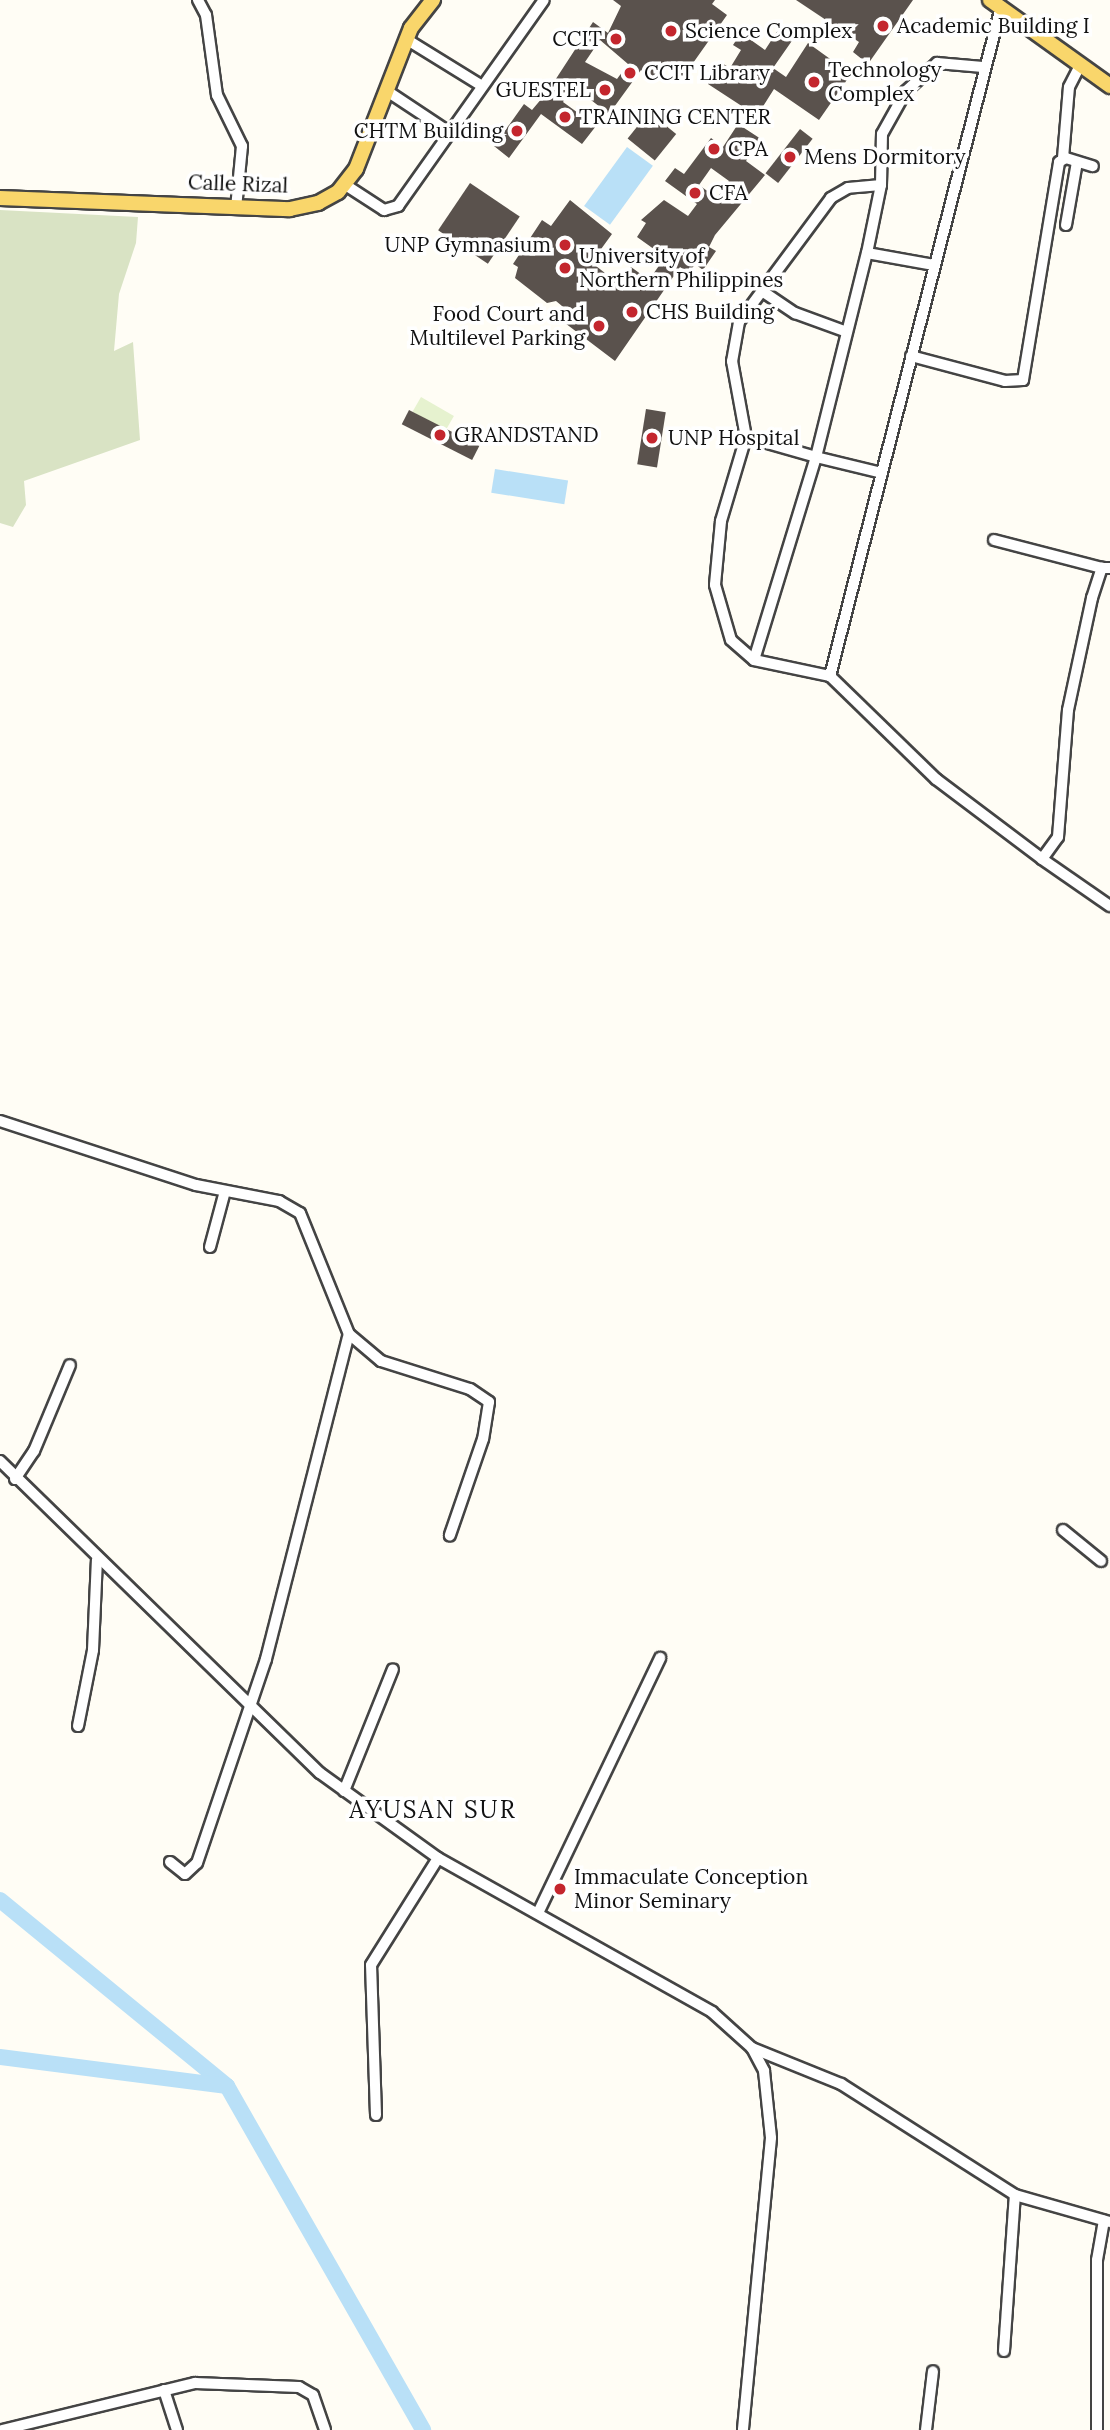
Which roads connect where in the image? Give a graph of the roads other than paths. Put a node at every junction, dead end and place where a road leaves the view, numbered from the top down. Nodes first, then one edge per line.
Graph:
1 (198, 0) edge
2 (433, 0) edge
3 (544, 0) edge
4 (995, 4) edge
5 (406, 39) junction
6 (1080, 65) junction
7 (983, 67) junction
8 (482, 86) junction
9 (1110, 86) edge
10 (387, 91) junction
11 (449, 132) junction
12 (1063, 158) junction
13 (1077, 162) junction
14 (1093, 166) dead end
15 (344, 184) junction
16 (881, 186) junction
17 (0, 198) edge
18 (236, 208) junction
19 (1066, 225) dead end
20 (867, 253) junction
21 (933, 265) junction
22 (762, 291) junction
23 (847, 332) junction
24 (911, 356) junction
25 (746, 437) junction
26 (816, 457) junction
27 (882, 473) junction
28 (994, 540) dead end
29 (1106, 568) edge
30 (754, 660) junction
31 (830, 676) junction
32 (1042, 859) junction
33 (1110, 905) edge
34 (0, 1121) edge
35 (225, 1191) junction
36 (210, 1247) dead end
37 (349, 1334) junction
38 (71, 1365) dead end
39 (0, 1461) edge
40 (15, 1479) junction
41 (1063, 1530) dead end
42 (450, 1535) dead end
43 (97, 1560) junction
44 (1101, 1561) dead end
45 (660, 1658) dead end
46 (393, 1669) dead end
47 (250, 1707) junction
48 (78, 1726) dead end
49 (344, 1791) junction
50 (438, 1858) junction
51 (170, 1862) dead end
52 (538, 1913) junction
53 (752, 2048) junction
54 (376, 2115) dead end
55 (1015, 2195) junction
56 (1107, 2221) edge
57 (1004, 2351) dead end
58 (933, 2371) dead end
59 (164, 2390) junction
60 (2, 2430) edge
61 (177, 2430) edge
62 (325, 2430) edge
63 (743, 2430) edge
64 (926, 2430) edge
65 (1097, 2430) edge

1 - 18 street
2 - 5 main road, Calle Rizal
3 - 8 street
4 - 6 main road
4 - 7 street
5 - 8 street
5 - 10 main road, Calle Rizal
6 - 9 main road
6 - 12 street
7 - 16 street
7 - 21 street
8 - 11 street
10 - 11 street
10 - 15 main road, Calle Rizal
11 - 15 street
12 - 13 street
12 - 24 street
13 - 14 street
13 - 19 street
15 - 18 main road, Calle Rizal
16 - 20 street
16 - 22 street
17 - 18 main road, Calle Rizal
20 - 21 street
20 - 23 street
21 - 24 street
22 - 23 street
22 - 25 street
23 - 26 street
24 - 27 street
25 - 26 street
25 - 30 street
26 - 27 street
26 - 30 street
27 - 31 street
28 - 29 street
29 - 32 street
30 - 31 street
31 - 32 street
32 - 33 street
34 - 35 street
35 - 36 street
35 - 37 street
37 - 42 street
37 - 47 street
38 - 40 street
39 - 40 street
40 - 43 street
41 - 44 street
43 - 47 street
43 - 48 street
45 - 52 street
46 - 49 street
47 - 49 street
47 - 51 street
49 - 50 street
50 - 52 street
50 - 54 street
52 - 53 street
53 - 55 street
53 - 63 street
55 - 56 street
55 - 57 street
56 - 65 street
58 - 64 street
59 - 60 street
59 - 61 street
59 - 62 street

